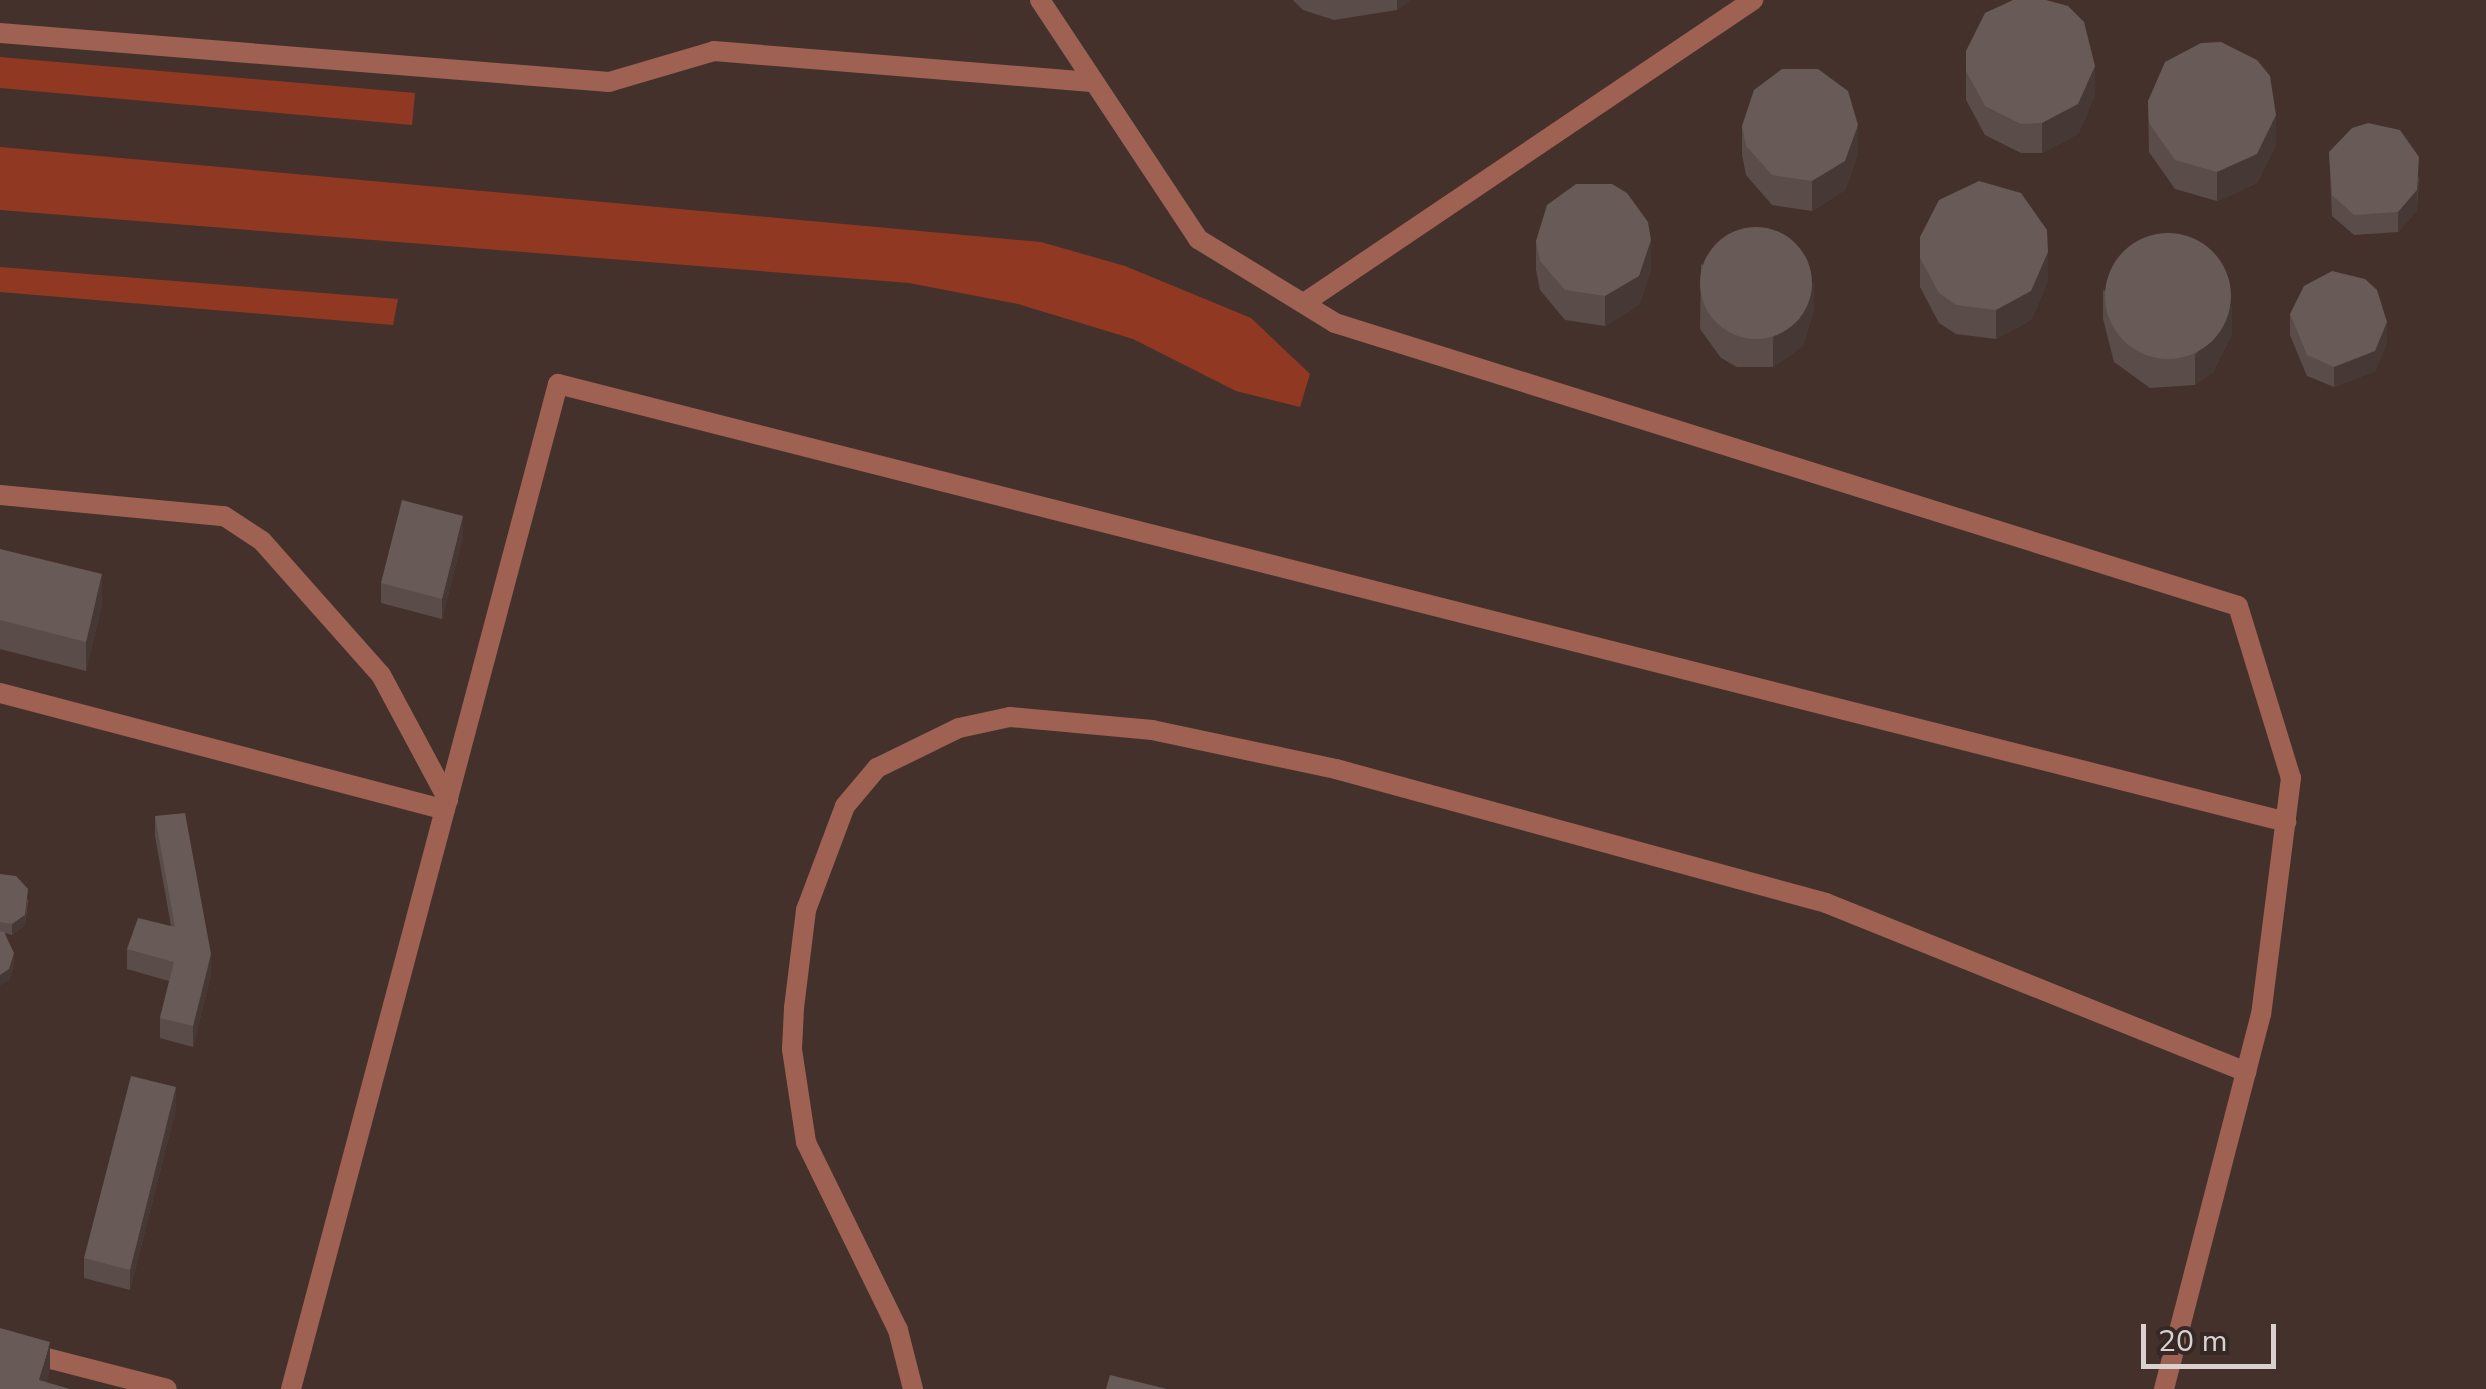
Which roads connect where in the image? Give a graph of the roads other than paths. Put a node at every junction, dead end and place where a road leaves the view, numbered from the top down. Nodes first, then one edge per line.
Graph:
1 (1040, 0) edge
2 (1753, 0) edge
3 (0, 32) edge
4 (1094, 82) junction
5 (1304, 304) junction
6 (0, 496) edge
7 (0, 693) edge
8 (446, 805) junction
9 (2286, 822) junction
10 (2246, 1072) junction
11 (0, 1346) edge
12 (167, 1389) edge
13 (291, 1389) edge
14 (913, 1389) edge
15 (2164, 1389) edge

1 - 4 lane
2 - 5 lane
3 - 4 lane
4 - 5 lane
5 - 9 lane
6 - 8 lane
7 - 8 lane
8 - 9 lane
8 - 13 lane
9 - 10 lane
10 - 14 lane
10 - 15 lane
11 - 12 lane

